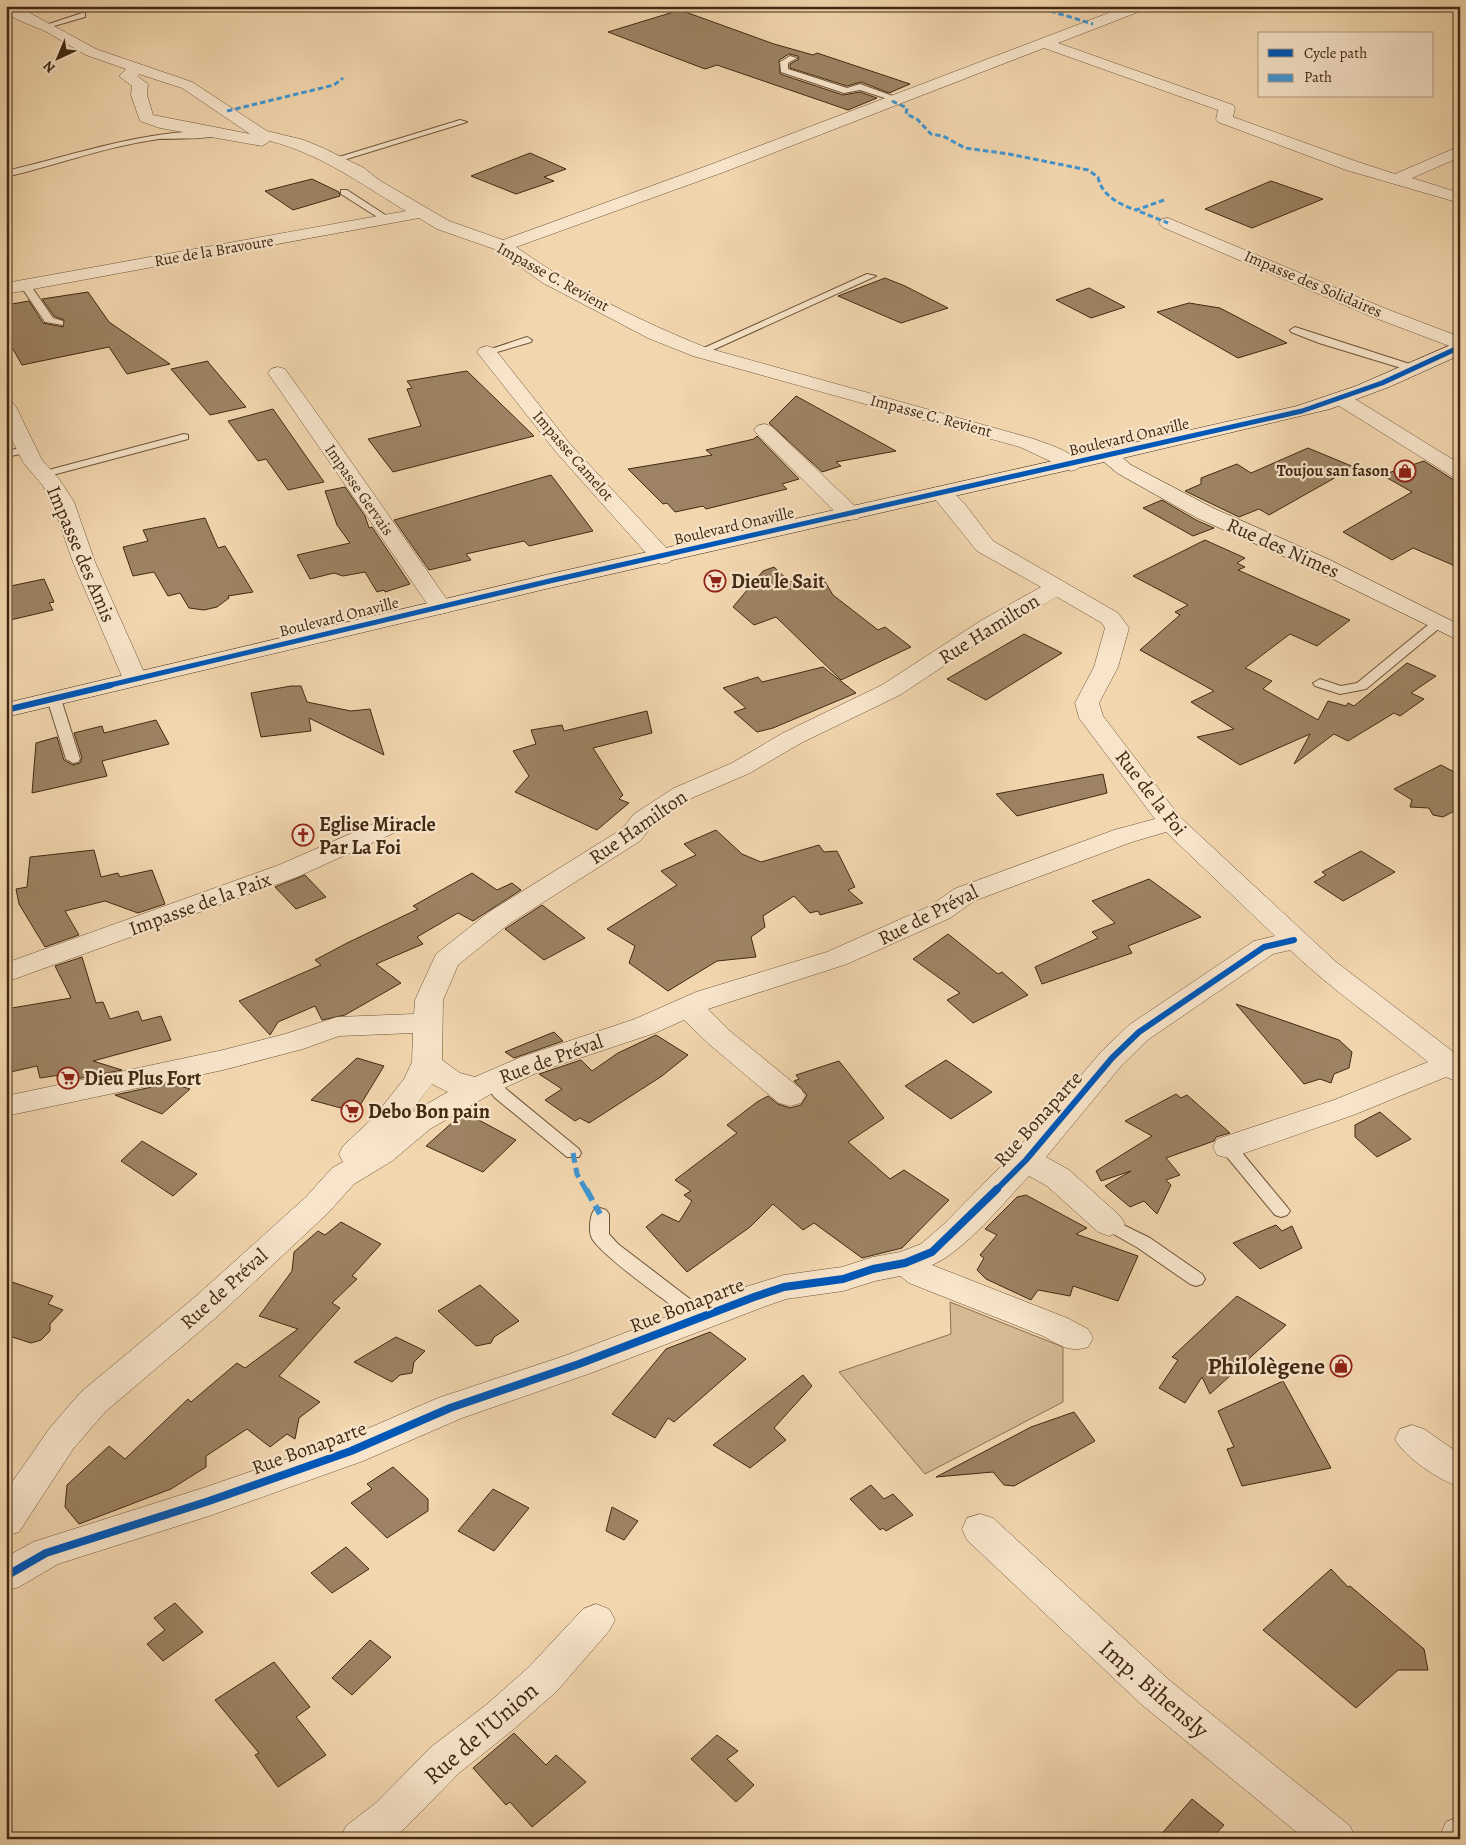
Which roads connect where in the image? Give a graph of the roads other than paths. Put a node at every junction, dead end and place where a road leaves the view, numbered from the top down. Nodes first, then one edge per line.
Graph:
1 (8, 6) edge
2 (1141, 6) edge
3 (82, 16) dead end
4 (47, 26) junction
5 (1044, 43) junction
6 (793, 58) dead end
7 (137, 68) junction
8 (897, 99) junction
9 (463, 122) dead end
10 (225, 134) junction
11 (278, 140) junction
12 (1460, 151) edge
13 (334, 160) junction
14 (6, 174) edge
15 (1397, 179) junction
16 (344, 192) dead end
17 (1460, 198) edge
18 (421, 213) junction
19 (385, 218) junction
20 (1168, 223) dead end
21 (503, 246) junction
22 (871, 276) dead end
23 (25, 285) junction
24 (6, 288) edge
25 (59, 322) dead end
26 (1295, 330) dead end
27 (527, 340) dead end
28 (1460, 346) edge
29 (488, 352) joint
30 (700, 352) junction
31 (280, 369) dead end
32 (1415, 370) junction
33 (1343, 400) junction
34 (6, 407) edge
35 (764, 430) dead end
36 (184, 437) dead end
37 (16, 452) edge
38 (1109, 456) junction
39 (1070, 465) junction
40 (1460, 473) edge
41 (45, 474) junction
42 (941, 494) junction
43 (850, 514) junction
44 (662, 557) junction
45 (1058, 587) junction
46 (441, 607) junction
47 (1438, 623) junction
48 (1460, 634) edge
49 (135, 679) junction
50 (1320, 684) dead end
51 (54, 699) junction
52 (6, 710) edge
53 (73, 759) dead end
54 (1171, 823) junction
55 (390, 825) dead end
56 (1294, 940) junction
57 (6, 973) edge
58 (687, 1006) junction
59 (428, 1026) junction
60 (1454, 1069) edge
61 (422, 1073) junction
62 (475, 1091) junction
63 (790, 1096) dead end
64 (6, 1106) edge
65 (1228, 1147) joint
66 (573, 1153) dead end
67 (1026, 1160) junction
68 (343, 1176) junction
69 (1281, 1212) dead end
70 (600, 1214) dead end
71 (1109, 1224) joint
72 (905, 1263) junction
73 (1196, 1278) dead end
74 (701, 1317) junction
75 (1076, 1338) dead end
76 (1412, 1439) dead end
77 (1460, 1473) edge
78 (6, 1521) edge
79 (980, 1529) dead end
80 (6, 1576) edge
81 (596, 1620) dead end
82 (1460, 1835) edge
83 (360, 1839) edge
84 (1336, 1839) edge
85 (1458, 1839) edge

1 - 4 street, Impasse C. Revient
2 - 5 street
3 - 4 lane
4 - 7 street, Impasse C. Revient
5 - 8 street
5 - 15 street
6 - 8 lane
7 - 10 street
7 - 11 street, Impasse C. Revient
8 - 21 street
9 - 13 lane
10 - 11 street
10 - 14 lane
11 - 13 street, Impasse C. Revient
12 - 15 street
13 - 18 street, Impasse C. Revient
15 - 17 street
16 - 19 lane
18 - 19 street, Rue de la Bravoure
18 - 21 street, Impasse C. Revient
19 - 23 street, Rue de la Bravoure
20 - 28 street, Impasse des Solidaires
21 - 30 street, Impasse C. Revient
22 - 30 lane
23 - 24 street, Rue de la Bravoure
23 - 25 lane
26 - 32 lane
27 - 29 lane
28 - 32 street, Boulevard Onaville
29 - 44 street, Impasse Camelot
30 - 39 street, Impasse C. Revient
31 - 46 street, Impasse Gervais
32 - 33 street, Boulevard Onaville
33 - 38 street, Boulevard Onaville
33 - 40 street
34 - 37 street, Impasse des Amis
35 - 43 street
36 - 41 lane
37 - 41 street, Impasse des Amis
38 - 39 street, Boulevard Onaville
38 - 47 street, Rue des Nimes
39 - 42 street, Boulevard Onaville
41 - 49 street, Impasse des Amis
42 - 43 street, Boulevard Onaville
42 - 45 street, Rue de la Foi
43 - 44 street, Boulevard Onaville
44 - 46 street, Boulevard Onaville
45 - 54 street, Rue de la Foi
45 - 59 street, Rue Hamilton
46 - 49 street, Boulevard Onaville
47 - 48 street, Rue des Nimes
47 - 50 lane
49 - 51 street, Boulevard Onaville
51 - 52 street, Boulevard Onaville
51 - 53 lane
54 - 56 street, Rue de la Foi
54 - 58 street, Rue de Préval
55 - 57 street, Impasse de la Paix
56 - 60 street, Rue de la Foi
56 - 67 street, Rue Bonaparte
58 - 62 street, Rue de Préval
58 - 63 street
59 - 61 street, Rue Hamilton
59 - 64 street
60 - 65 street
61 - 62 street
61 - 68 street
62 - 66 lane
62 - 68 street, Rue de Préval
65 - 69 lane
67 - 71 street
67 - 72 street, Rue Bonaparte
68 - 78 street, Rue de Préval
70 - 74 lane
71 - 73 lane
72 - 74 street, Rue Bonaparte
72 - 75 street
74 - 80 street, Rue Bonaparte
76 - 77 street
79 - 84 street, Imp. Bihensly
81 - 83 street, Rue de l'Union
82 - 85 street

